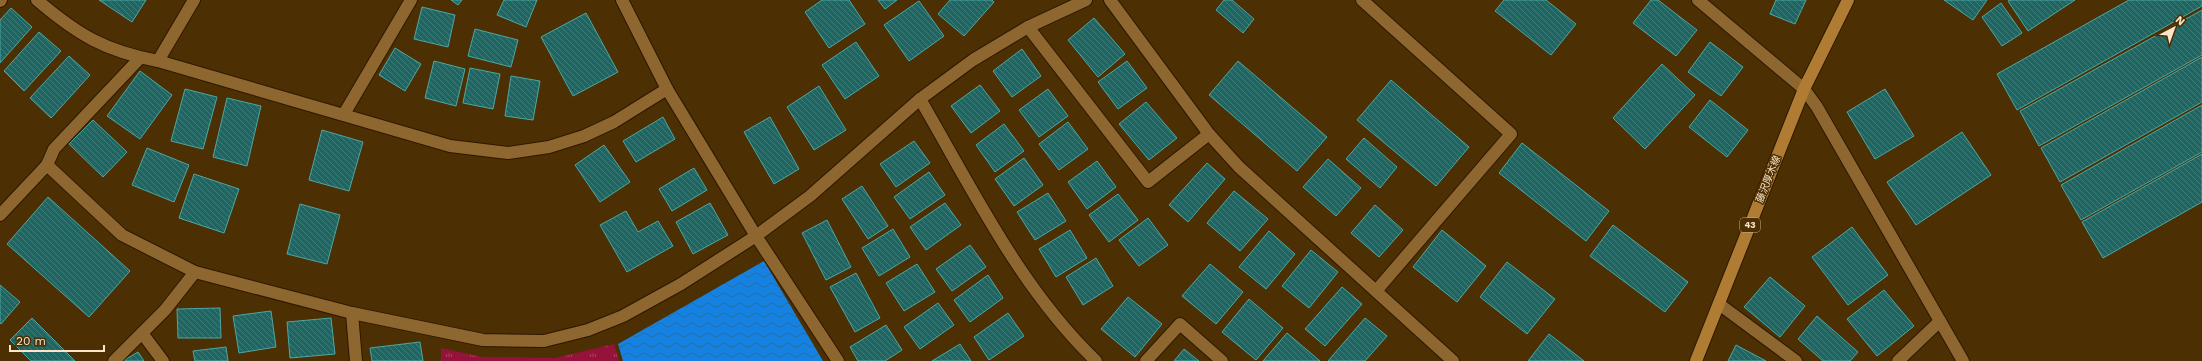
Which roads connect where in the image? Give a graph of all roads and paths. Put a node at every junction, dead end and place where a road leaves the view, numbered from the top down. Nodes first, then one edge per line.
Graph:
1 (37, 0) edge
2 (194, 0) edge
3 (411, 0) edge
4 (622, 0) edge
5 (1086, 0) edge
6 (1110, 0) edge
7 (1362, 0) edge
8 (1698, 0) edge
9 (1848, 0) edge
10 (1028, 27) junction
11 (140, 58) junction
12 (158, 61) junction
13 (667, 88) junction
14 (1804, 89) junction
15 (920, 99) junction
16 (344, 114) junction
17 (1209, 134) junction
18 (46, 166) junction
19 (0, 215) edge
20 (756, 236) junction
21 (195, 272) junction
22 (1376, 291) junction
23 (1719, 304) junction
24 (352, 313) junction
25 (1940, 321) junction
26 (142, 333) junction
27 (114, 361) edge
28 (163, 361) edge
29 (356, 361) edge
30 (838, 361) edge
31 (1096, 361) edge
32 (1146, 361) edge
33 (1222, 361) edge
34 (1453, 361) edge
35 (1696, 361) edge
36 (1796, 361) edge
37 (1898, 361) edge
38 (1963, 361) edge

1 - 11 street
2 - 12 street
3 - 16 street
4 - 13 street
5 - 10 street
6 - 17 street
7 - 22 street
8 - 14 street
9 - 14 main road, 藤沢厚木線 / 43
10 - 15 street
10 - 17 street
11 - 12 street
11 - 18 street
12 - 16 street
13 - 16 street
13 - 20 street
14 - 23 main road, 藤沢厚木線 / 43
14 - 25 street
15 - 20 street
15 - 31 street
17 - 22 street
18 - 19 street
18 - 21 street
20 - 24 street
20 - 30 street
21 - 24 street
21 - 26 street
22 - 34 street
23 - 35 main road, 藤沢厚木線 / 43
23 - 36 street
24 - 29 street
25 - 37 street
25 - 38 street
26 - 27 street
26 - 28 street
32 - 33 street

